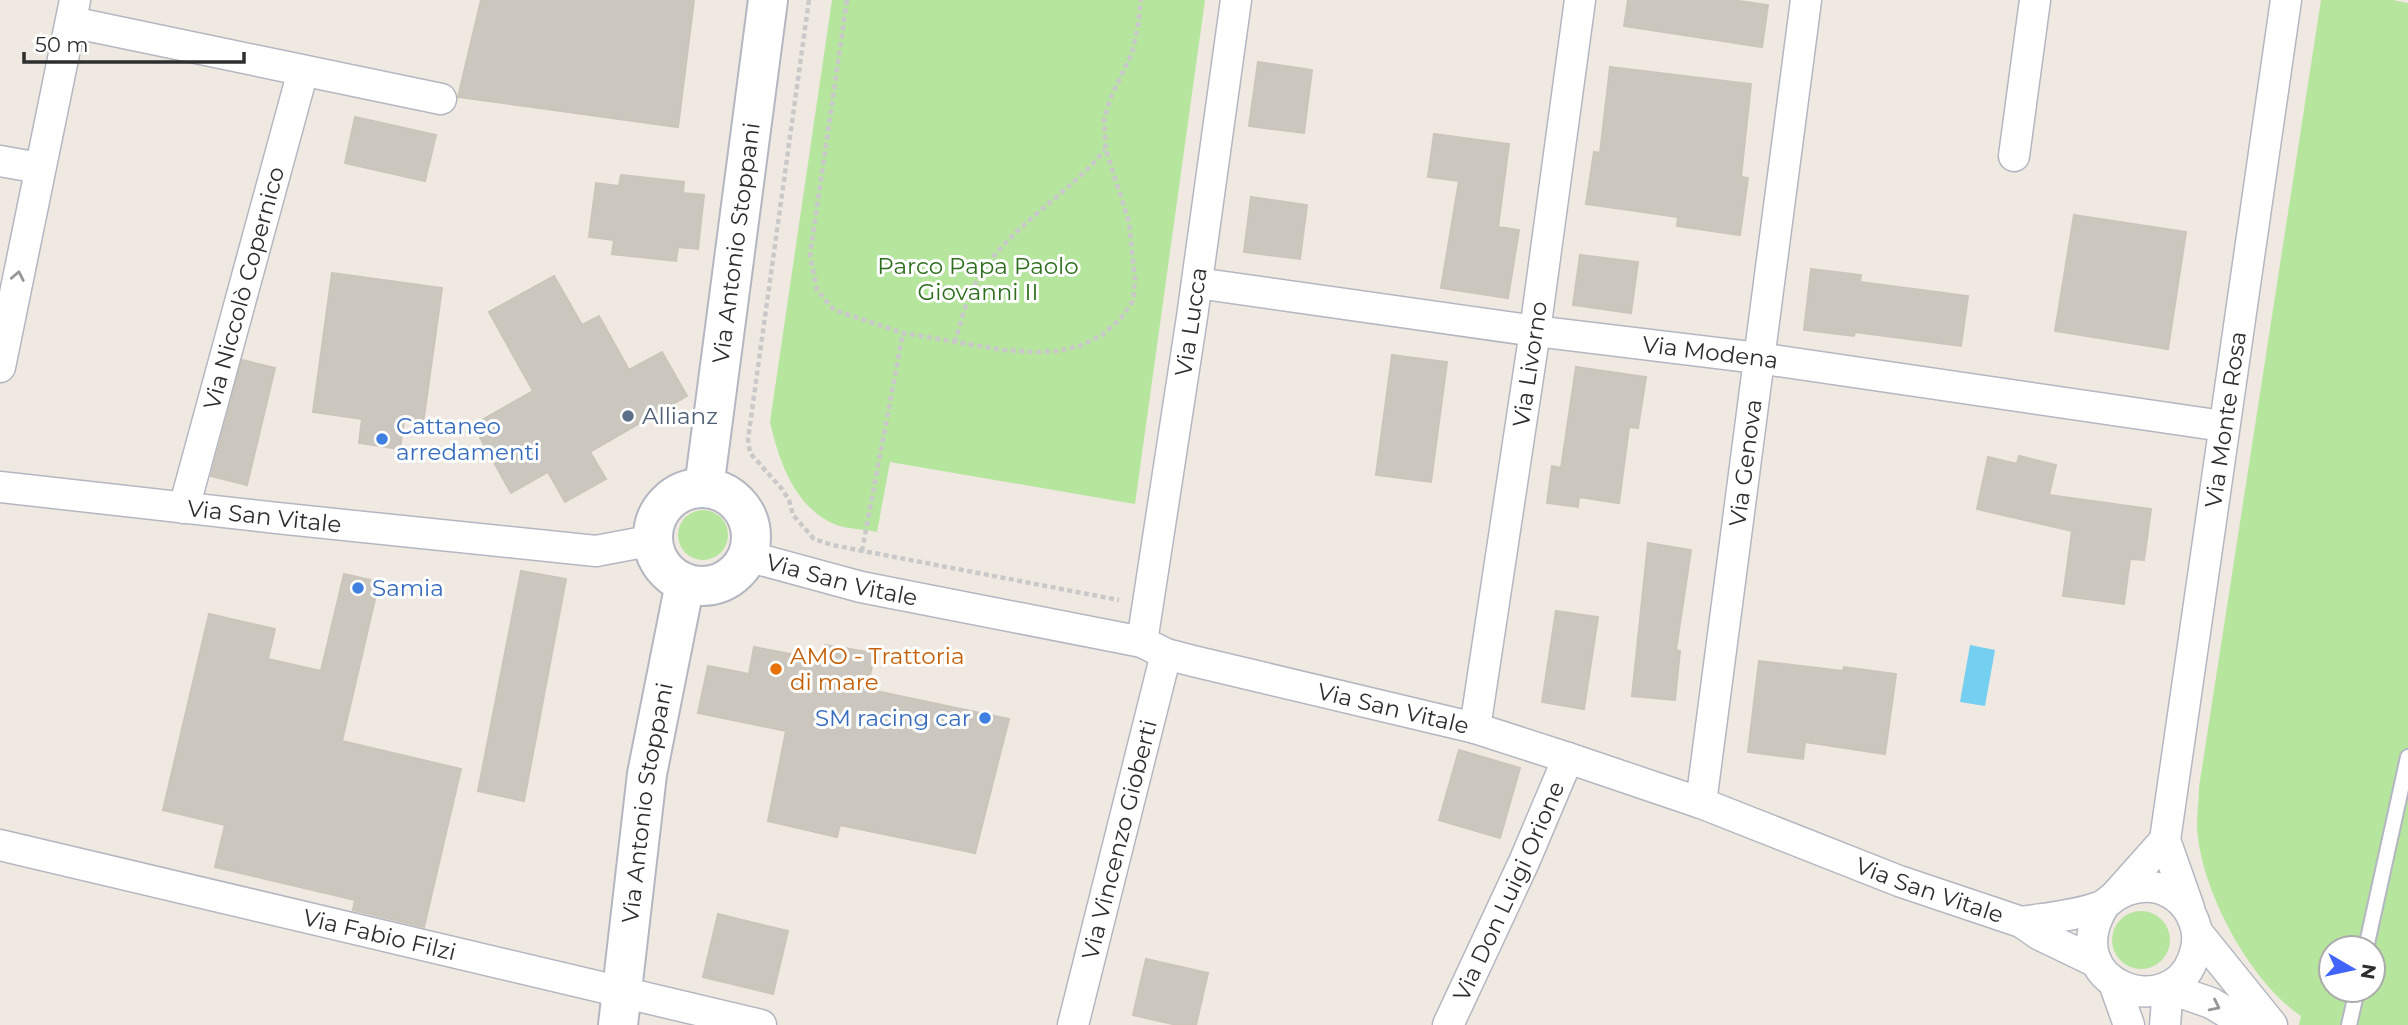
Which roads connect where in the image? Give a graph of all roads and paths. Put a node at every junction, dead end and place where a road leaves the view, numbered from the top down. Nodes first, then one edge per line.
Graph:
1 (768, 0) edge
2 (809, 0) edge
3 (847, 0) edge
4 (1141, 0) edge
5 (1236, 0) edge
6 (1580, 0) edge
7 (1806, 0) edge
8 (2035, 0) edge
9 (2286, 0) edge
10 (73, 11) edge
11 (303, 71) junction
12 (441, 99) dead end
13 (1106, 150) junction
14 (2014, 156) dead end
15 (0, 161) edge
16 (40, 168) junction
17 (1197, 283) junction
18 (1535, 331) junction
19 (903, 333) junction
20 (955, 342) junction
21 (1758, 358) junction
22 (0, 367) edge
23 (2223, 426) junction
24 (0, 487) edge
25 (704, 488) junction
26 (184, 508) junction
27 (654, 541) junction
28 (747, 556) junction
29 (685, 583) junction
30 (1154, 648) junction
31 (1475, 727) junction
32 (2408, 757) edge
33 (1568, 758) junction
34 (1702, 803) junction
35 (2165, 840) junction
36 (0, 845) edge
37 (2110, 901) junction
38 (2193, 920) junction
39 (2021, 922) junction
40 (2369, 934) edge
41 (2105, 972) junction
42 (2168, 988) junction
43 (2354, 1004) edge
44 (620, 1009) edge
45 (2260, 1020) edge
46 (761, 1025) edge
47 (1073, 1025) edge
48 (1448, 1025) edge
49 (2129, 1025) edge
50 (2165, 1025) edge
51 (2349, 1025) edge

1 - 25 street, Via Antonio Stoppani
2 - 19 path
3 - 19 path
4 - 13 path
5 - 17 street, Via Lucca
6 - 18 street, Via Livorno
7 - 21 street, Via Genova
8 - 14 street
9 - 23 street, Via Monte Rosa
10 - 11 street
10 - 16 street
11 - 12 street
11 - 26 street, Via Niccolò Copernico
13 - 20 path
13 - 20 path
15 - 16 street
22 -> 16 street
17 - 18 street, Via Modena
17 - 30 street, Via Lucca
18 - 21 street, Via Modena
18 - 31 street, Via Livorno
19 - 20 path
21 - 23 street, Via Modena
21 - 34 street, Via Genova
23 - 35 street, Via Monte Rosa
24 - 26 street, Via San Vitale
25 - 27 street
25 - 28 street
26 - 27 street, Via San Vitale
27 - 29 street
28 - 29 street
28 - 30 street, Via San Vitale
29 - 44 street, Via Antonio Stoppani
30 - 31 street, Via San Vitale
30 - 47 street, Via Vincenzo Gioberti
31 - 33 street, Via San Vitale
32 - 40 lane
33 - 34 street, Via San Vitale
33 - 48 street, Via Don Luigi Orione
34 - 39 street, Via San Vitale
35 - 37 street
35 - 38 street, Via Monte Rosa
36 - 44 street, Via Fabio Filzi
37 - 38 street
37 - 39 street, Via San Vitale
37 - 41 street
38 - 42 street
38 - 45 street
39 - 41 street, Via San Vitale
41 - 42 street
41 - 49 street
42 -> 45 street
42 - 50 street
43 - 51 lane
44 - 46 street, Via Fabio Filzi

